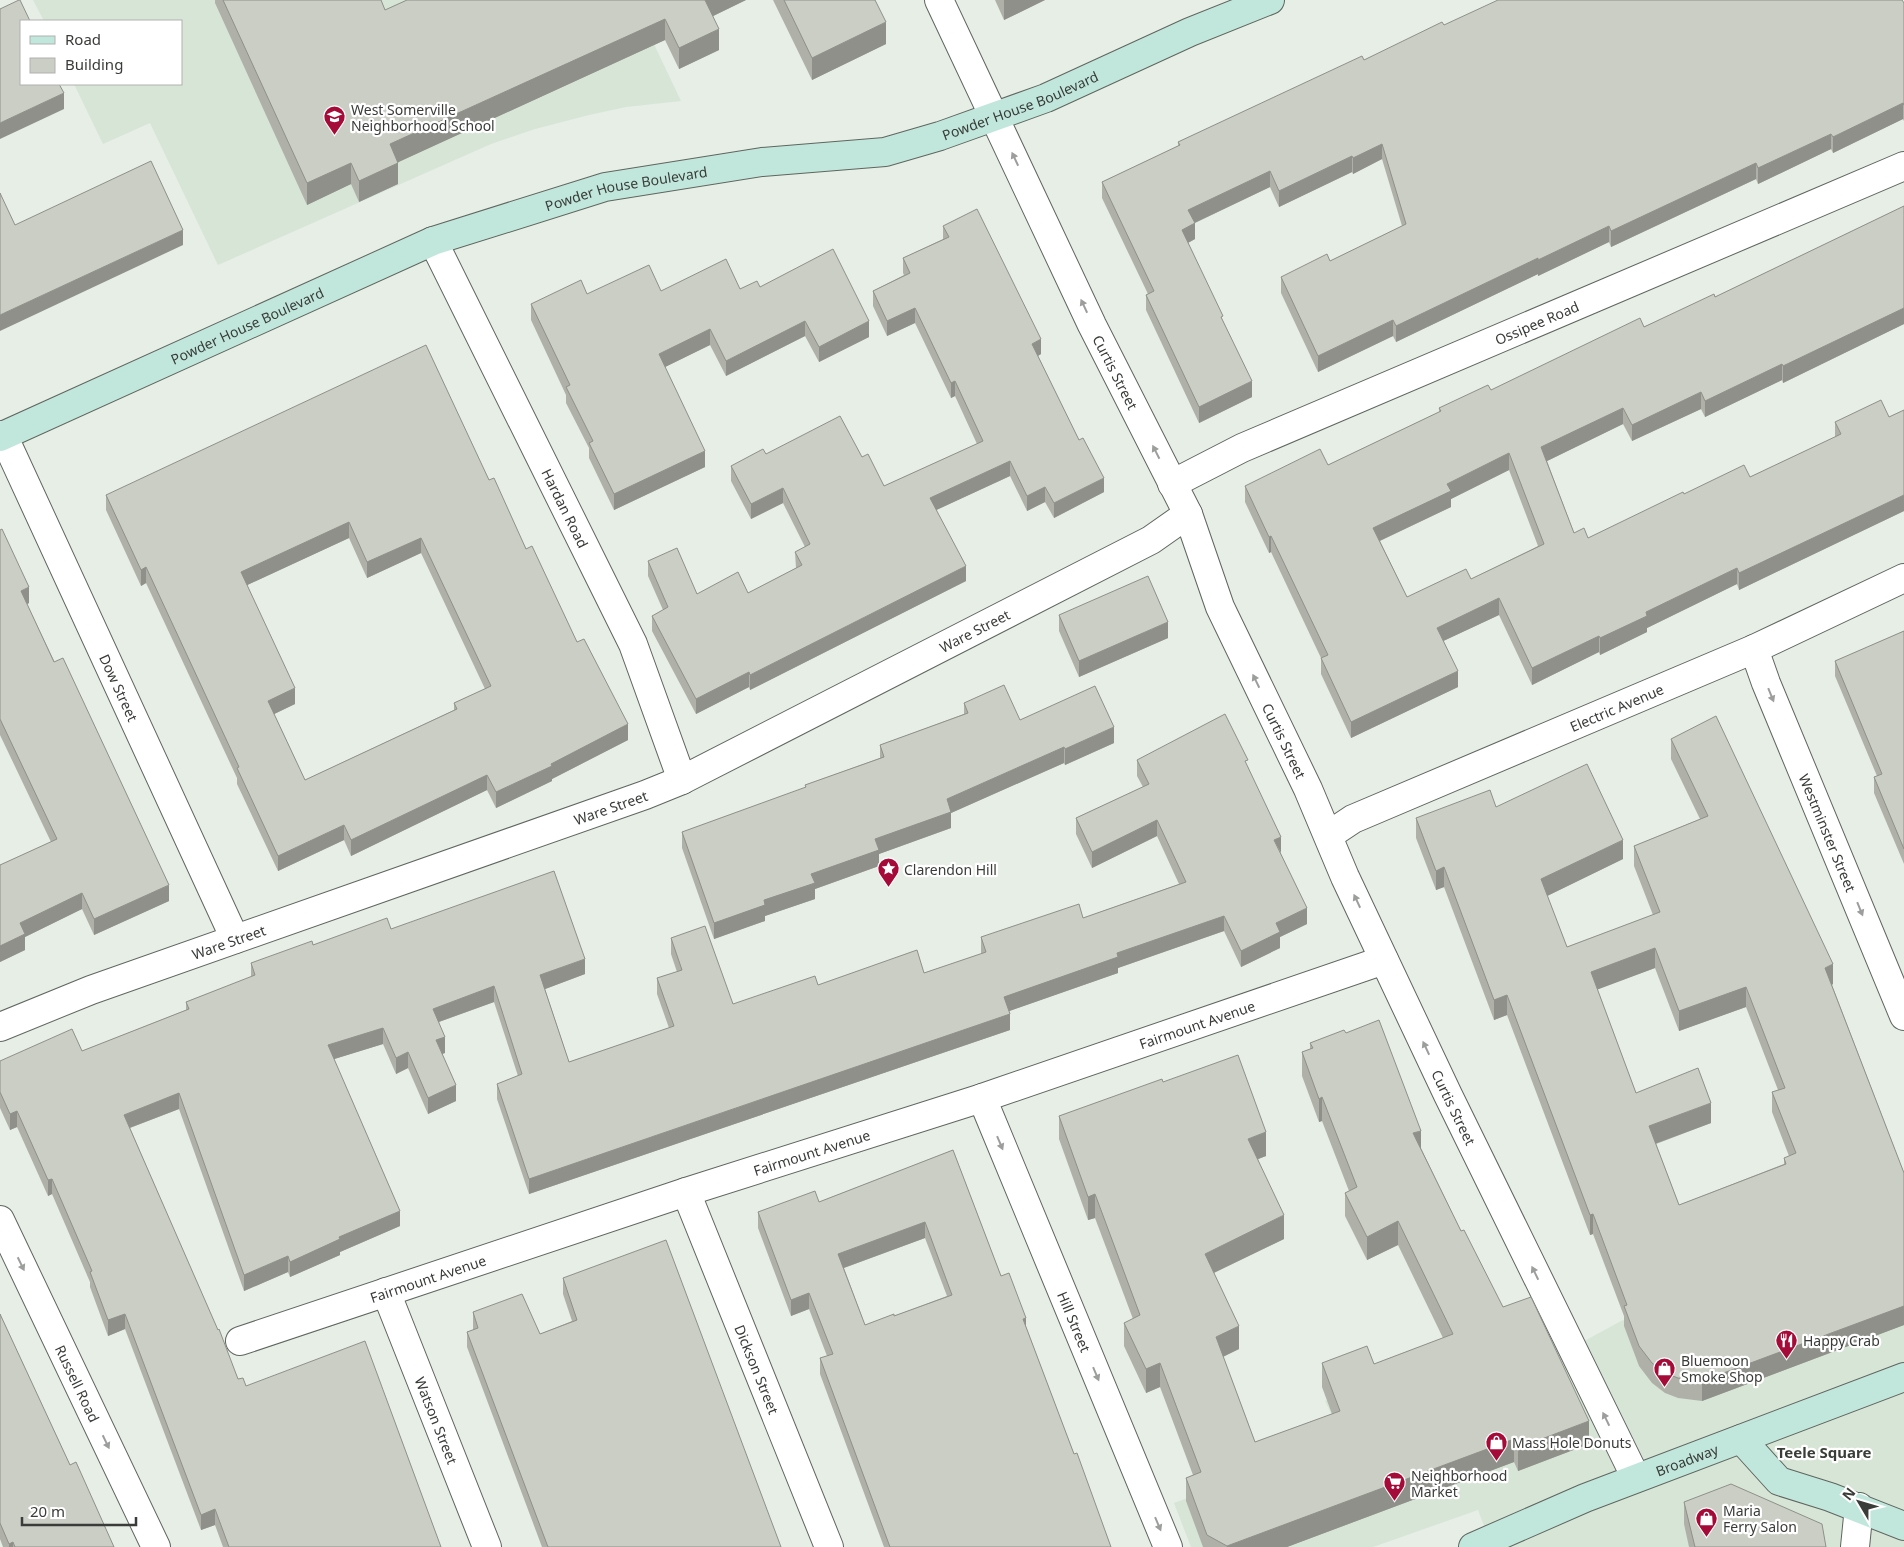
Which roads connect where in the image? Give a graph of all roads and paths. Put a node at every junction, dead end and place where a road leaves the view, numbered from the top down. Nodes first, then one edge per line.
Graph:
1 (939, 0) edge
2 (1270, 0) edge
3 (995, 116) junction
4 (1904, 166) edge
5 (433, 241) junction
6 (2, 436) edge
7 (1172, 484) junction
8 (1188, 514) junction
9 (1904, 578) edge
10 (1754, 649) junction
11 (682, 780) junction
12 (1329, 835) junction
13 (234, 940) junction
14 (1384, 960) junction
15 (1904, 1016) edge
16 (0, 1027) edge
17 (982, 1098) junction
18 (686, 1192) junction
19 (0, 1220) edge
20 (386, 1292) junction
21 (240, 1341) dead end
22 (1904, 1378) edge
23 (1741, 1439) junction
24 (1636, 1478) junction
25 (1859, 1508) junction
26 (1904, 1526) edge
27 (156, 1547) edge
28 (487, 1547) edge
29 (829, 1547) edge
30 (1168, 1547) edge
31 (1473, 1547) edge
32 (1855, 1547) edge

1 - 3 street, Curtis Street
2 - 3 main road, Powder House Boulevard
3 - 5 main road, Powder House Boulevard
7 -> 3 street, Curtis Street
4 - 7 street, Ossipee Road
5 - 6 main road, Powder House Boulevard
5 - 11 street, Hardan Road
6 - 13 street, Dow Street
7 - 8 street, Curtis Street
8 - 11 street, Ware Street
12 -> 8 street, Curtis Street
9 - 10 street, Electric Avenue
10 - 12 street, Electric Avenue
10 -> 15 street, Westminster Street
11 - 13 street, Ware Street
14 -> 12 street, Curtis Street
13 - 16 street, Ware Street
14 - 17 street, Fairmount Avenue
24 -> 14 street, Curtis Street
17 - 18 street, Fairmount Avenue
17 -> 30 street, Hill Street
18 - 20 street, Fairmount Avenue
18 - 29 street, Dickson Street
19 -> 27 street, Russell Road
20 - 21 street, Fairmount Avenue
20 - 28 street, Watson Street
22 - 23 main road, Broadway
23 - 24 main road, Broadway
23 - 25 main road
24 - 31 main road, Broadway
25 - 26 main road
25 - 32 street

